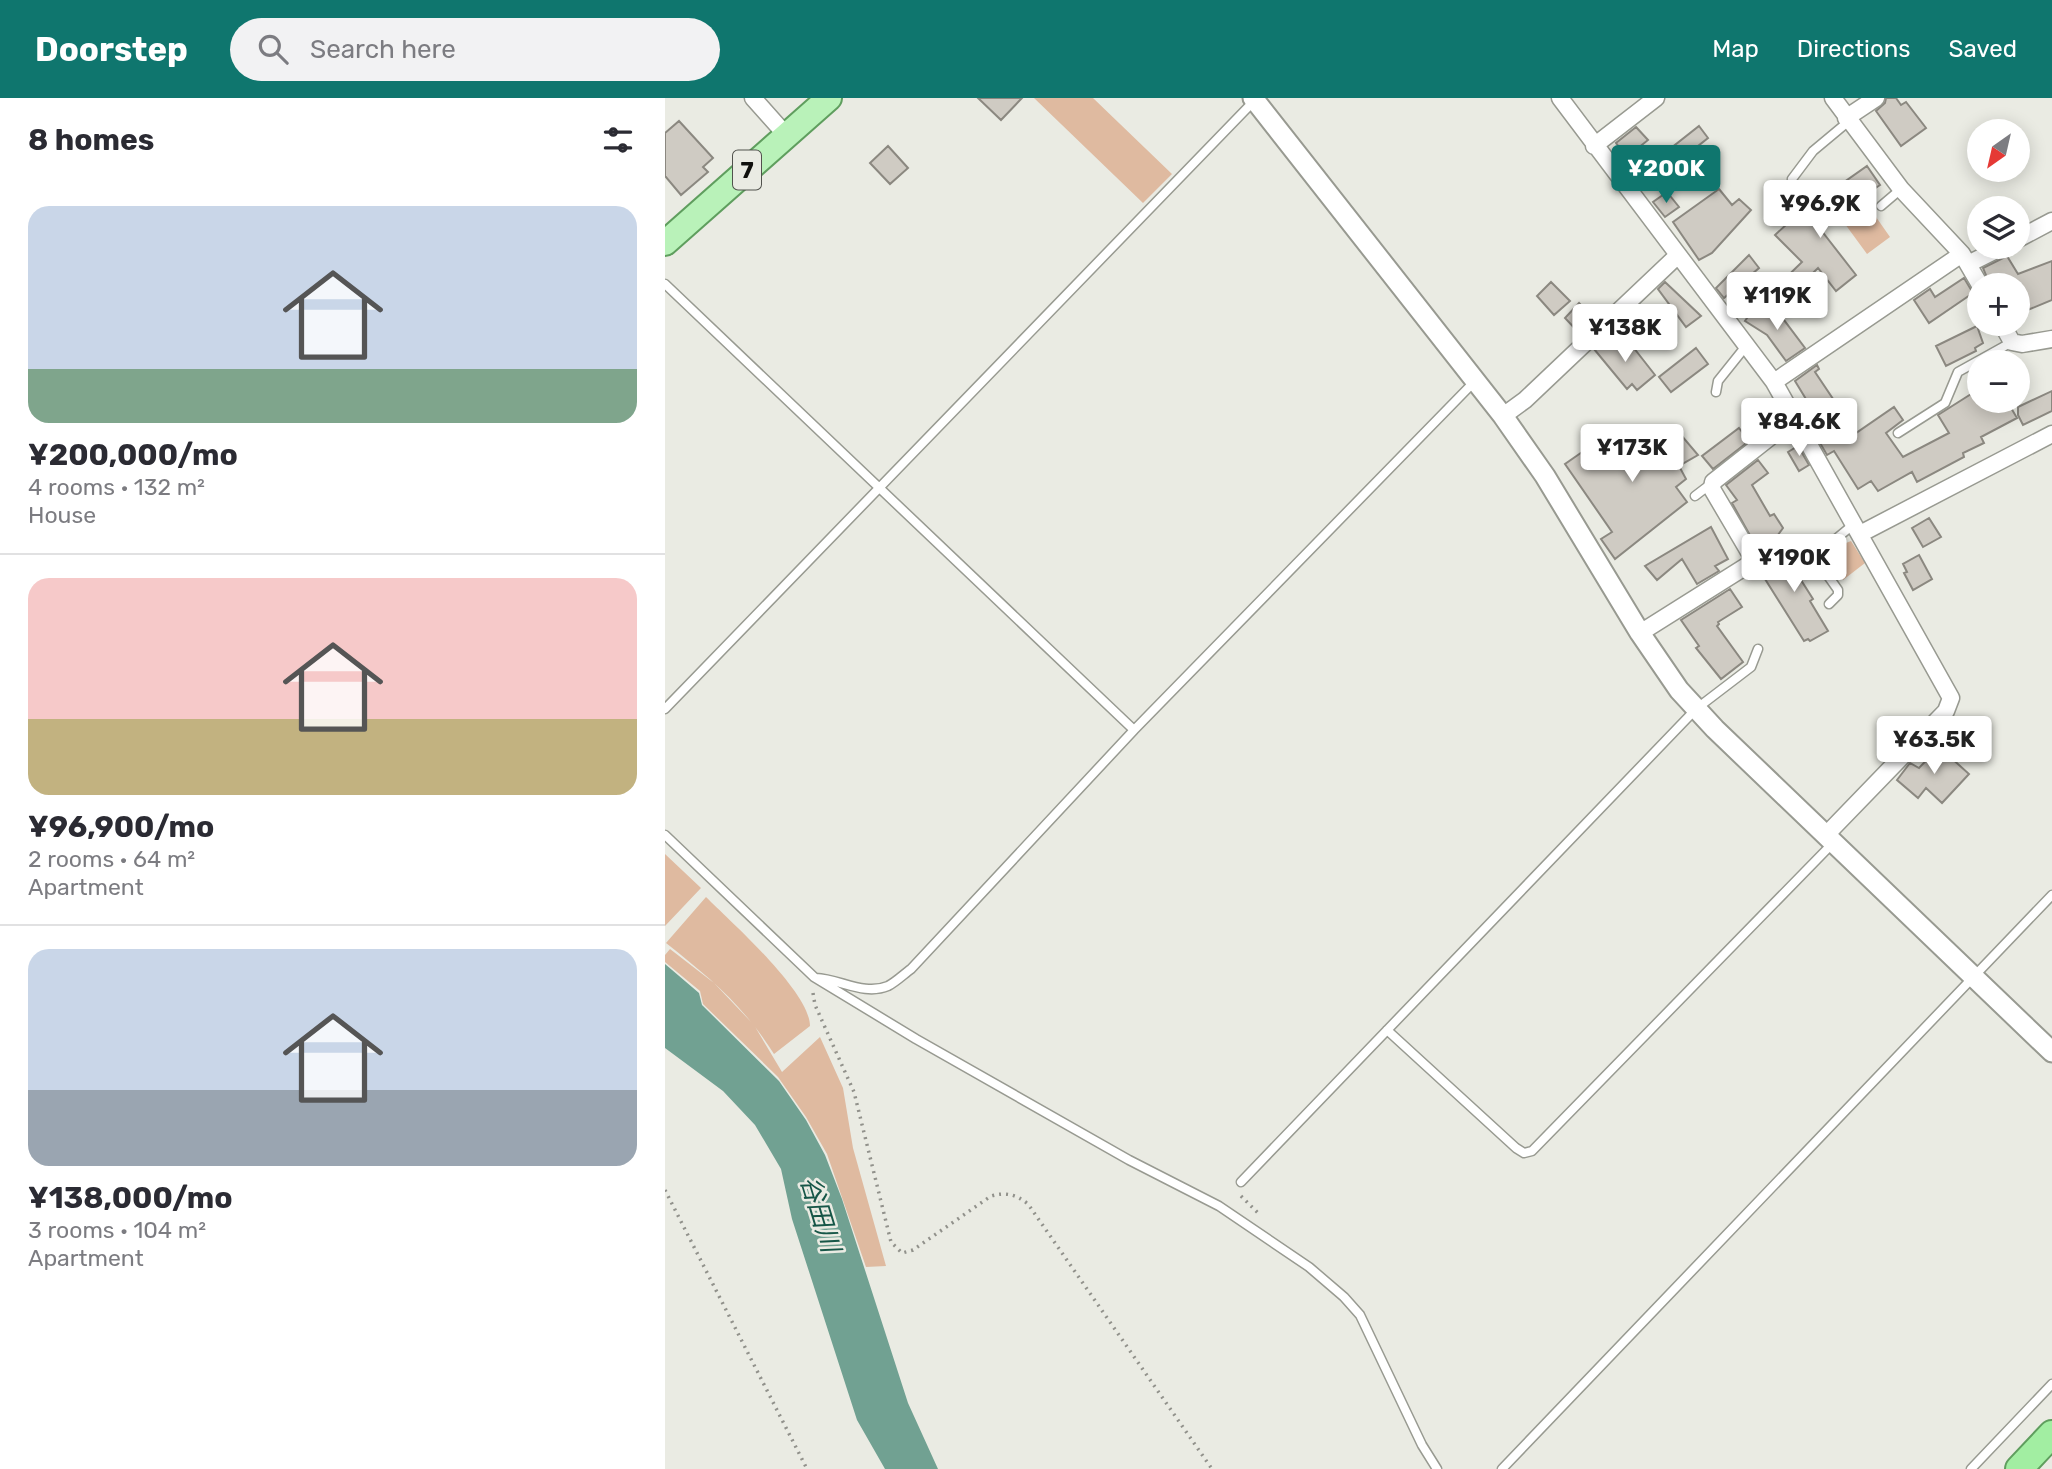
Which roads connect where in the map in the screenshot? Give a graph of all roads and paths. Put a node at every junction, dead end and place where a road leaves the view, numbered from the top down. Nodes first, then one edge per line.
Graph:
1 (753, 98) edge
2 (829, 98) edge
3 (1560, 98) edge
4 (1657, 98) edge
5 (1833, 98) edge
6 (1876, 98) edge
7 (1255, 99) edge
8 (1847, 120) junction
9 (786, 135) junction
10 (1594, 146) junction
11 (1792, 179) dead end
12 (1901, 189) junction
13 (1881, 206) dead end
14 (2052, 221) edge
15 (2030, 233) edge
16 (665, 243) edge
17 (1677, 256) junction
18 (1965, 259) junction
19 (1973, 273) edge
20 (665, 284) edge
21 (2009, 336) edge
22 (2052, 339) edge
23 (2012, 342) junction
24 (1746, 346) junction
25 (1475, 381) junction
26 (1774, 382) junction
27 (1716, 392) dead end
28 (1503, 416) junction
29 (1793, 419) junction
30 (1898, 433) dead end
31 (2052, 434) edge
32 (1713, 482) junction
33 (881, 487) junction
34 (1695, 496) dead end
35 (1857, 529) junction
36 (1829, 604) dead end
37 (1640, 633) junction
38 (1758, 649) dead end
39 (665, 709) edge
40 (1696, 709) junction
41 (1134, 730) junction
42 (665, 835) edge
43 (1830, 839) junction
44 (2052, 895) edge
45 (814, 977) junction
46 (1973, 977) junction
47 (1387, 1030) junction
48 (2052, 1052) edge
49 (1241, 1182) dead end
50 (665, 1190) edge
51 (2052, 1384) edge
52 (2052, 1434) edge
53 (807, 1469) edge
54 (1212, 1469) edge
55 (1437, 1469) edge
56 (1502, 1469) edge
57 (1971, 1469) edge
58 (2019, 1469) edge

1 - 9 street
2 - 9 main road, 7
3 - 10 street
4 - 10 street
5 - 8 street
6 - 8 street
7 - 25 street
7 - 33 lane
8 - 11 lane
8 - 12 street
9 - 16 main road, 7
10 - 17 street
12 - 13 lane
12 - 18 street
14 - 15 street
17 - 24 street
17 - 28 street
18 - 19 street
18 - 26 street
20 - 33 lane
21 - 23 street
22 - 23 street
23 - 30 lane
24 - 26 street
24 - 27 lane
25 - 28 street
25 - 41 lane
26 - 29 street
28 - 37 street
29 - 32 street
29 - 35 street
31 - 35 street
32 - 34 lane
32 - 37 street
33 - 39 lane
33 - 41 lane
35 - 36 lane
35 - 43 street
37 - 40 street
38 - 40 lane
40 - 43 street
40 - 47 lane
41 - 45 lane
42 - 45 lane
43 - 46 street
43 - 47 lane
44 - 46 lane
45 - 54 path
45 - 55 lane
46 - 48 street
46 - 56 lane
47 - 49 lane
50 - 53 path
51 - 57 lane
52 - 58 highway

